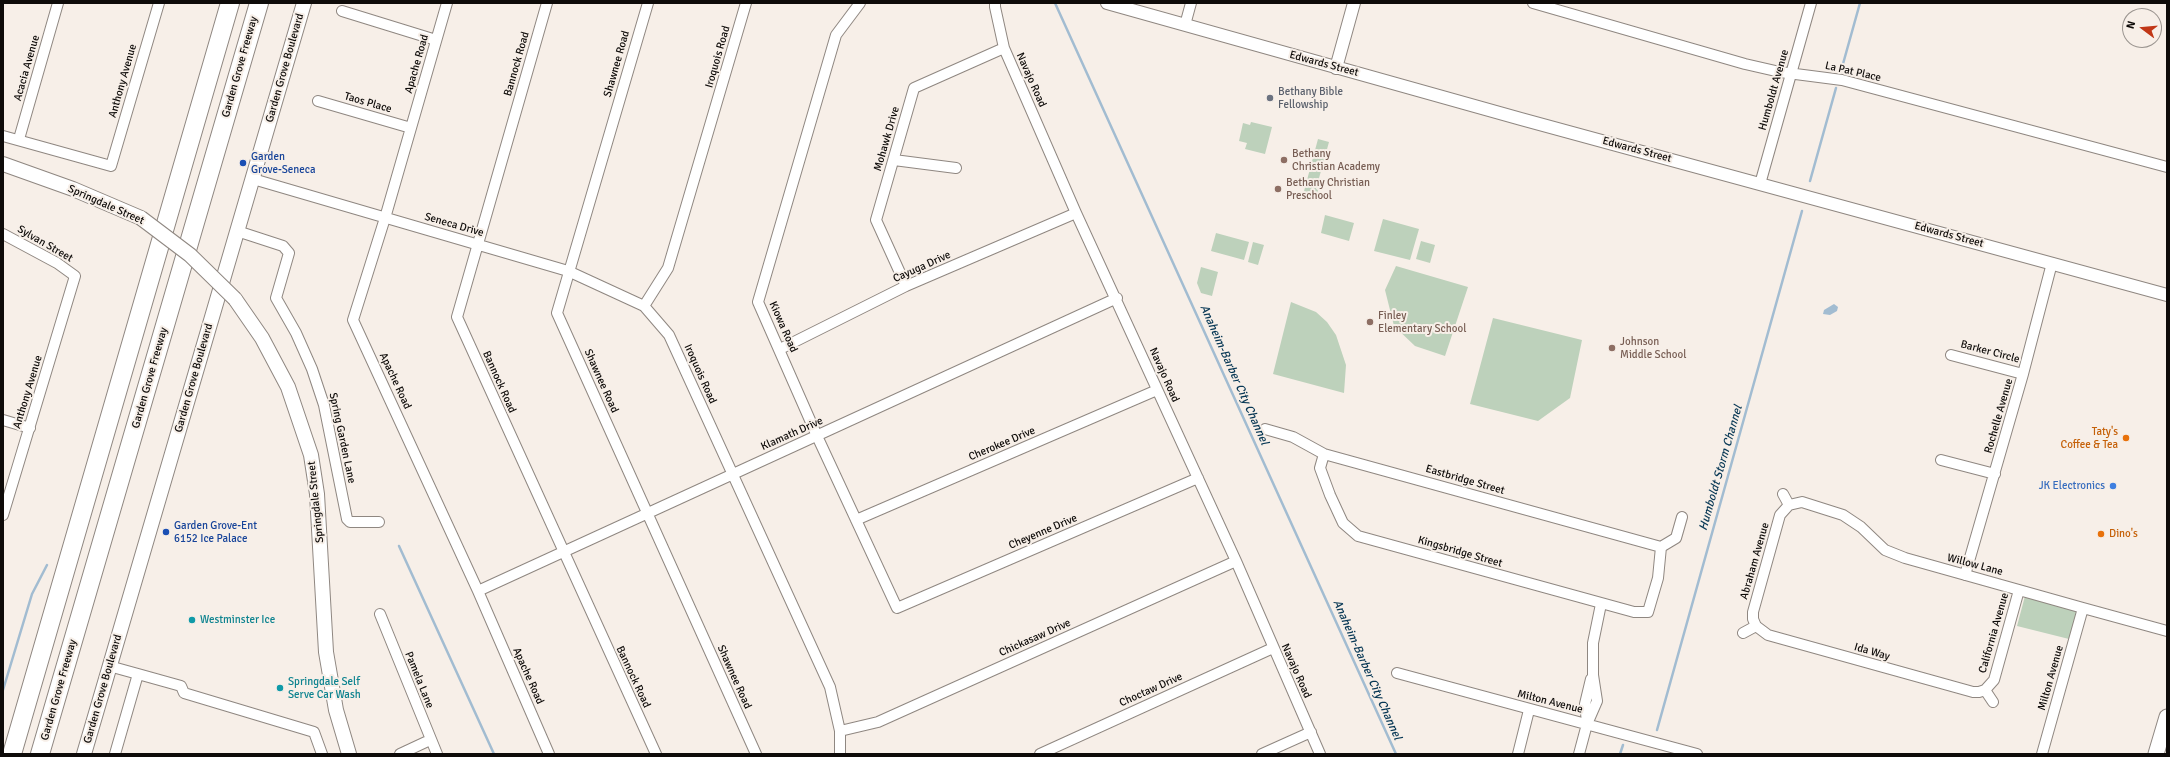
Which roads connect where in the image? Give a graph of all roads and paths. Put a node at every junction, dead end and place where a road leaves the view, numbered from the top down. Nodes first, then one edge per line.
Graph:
1 (58, 3) edge
2 (158, 3) edge
3 (230, 3) edge
4 (259, 3) edge
5 (304, 3) edge
6 (447, 3) edge
7 (547, 3) edge
8 (648, 3) edge
9 (746, 3) edge
10 (860, 3) edge
11 (995, 3) edge
12 (1107, 3) edge
13 (1191, 3) edge
14 (1354, 3) edge
15 (1533, 3) edge
16 (1811, 3) edge
17 (342, 11) dead end
18 (1185, 25) junction
19 (436, 40) junction
20 (1004, 48) junction
21 (1336, 68) junction
22 (1792, 73) junction
23 (318, 101) dead end
24 (411, 128) junction
25 (3, 136) edge
26 (18, 140) junction
27 (894, 160) junction
28 (3, 164) edge
29 (2167, 167) edge
30 (956, 168) dead end
31 (253, 179) junction
32 (1760, 184) junction
33 (1076, 213) junction
34 (385, 218) junction
35 (237, 231) junction
36 (3, 234) edge
37 (478, 245) junction
38 (2052, 263) junction
39 (568, 271) junction
40 (75, 276) joint
41 (906, 286) junction
42 (2167, 295) edge
43 (1117, 298) junction
44 (644, 306) junction
45 (780, 349) junction
46 (1950, 355) dead end
47 (2023, 374) junction
48 (1157, 390) junction
49 (3, 420) edge
50 (30, 428) junction
51 (1265, 429) dead end
52 (817, 436) junction
53 (1324, 454) junction
54 (1941, 460) dead end
55 (731, 474) junction
56 (1995, 474) junction
57 (1198, 478) junction
58 (1783, 494) dead end
59 (1789, 505) junction
60 (648, 514) junction
61 (3, 515) edge
62 (1682, 517) dead end
63 (856, 520) junction
64 (379, 522) dead end
65 (1661, 547) junction
66 (563, 551) junction
67 (1236, 561) junction
68 (1965, 575) junction
69 (2019, 590) junction
70 (478, 591) junction
71 (1601, 604) junction
72 (897, 608) joint
73 (2083, 608) junction
74 (380, 614) dead end
75 (1756, 626) junction
76 (2167, 631) edge
77 (1744, 633) dead end
78 (1273, 648) junction
79 (109, 666) junction
80 (1397, 673) dead end
81 (138, 674) junction
82 (1985, 690) junction
83 (1993, 702) dead end
84 (1530, 710) junction
85 (2167, 716) edge
86 (1587, 724) junction
87 (840, 731) junction
88 (1311, 732) junction
89 (430, 740) junction
90 (12, 754) edge
91 (40, 754) edge
92 (84, 754) edge
93 (115, 754) edge
94 (322, 754) edge
95 (349, 754) edge
96 (400, 754) edge
97 (437, 754) edge
98 (549, 754) edge
99 (656, 754) edge
100 (756, 754) edge
101 (840, 754) edge
102 (1040, 754) edge
103 (1262, 754) edge
104 (1320, 754) edge
105 (1518, 754) edge
106 (1579, 754) edge
107 (1697, 754) edge
108 (2042, 754) edge
109 (2156, 754) edge

1 - 26 street, Acacia Avenue
2 - 26 street, Anthony Avenue
3 - 90 highway
4 - 91 highway, Garden Grove Freeway
5 - 31 main road, Garden Grove Boulevard
6 - 19 street, Apache Road
7 - 37 street, Bannock Road
8 - 39 street, Shawnee Road
9 - 44 street, Iroquois Road
10 - 45 street, Kiowa Road
11 - 20 street, Navajo Road
12 - 18 street, Edwards Street
13 - 18 street
14 - 21 street
15 - 22 street, La Pat Place
16 - 22 street, Humboldt Avenue
17 - 19 street
18 - 21 street, Edwards Street
19 - 24 street, Apache Road
20 - 27 street, Mohawk Drive
20 - 33 street, Navajo Road
21 - 32 street, Edwards Street
22 - 29 street, La Pat Place
22 - 32 street, Humboldt Avenue
23 - 24 street, Taos Place
24 - 34 street, Apache Road
25 - 26 street
27 - 30 street
27 - 41 street, Mohawk Drive
28 - 95 main road, Springdale Street, bridge
31 - 34 street, Seneca Drive
31 - 35 main road, Garden Grove Boulevard
32 - 38 street, Edwards Street
33 - 41 street, Cayuga Drive
33 - 43 street, Navajo Road
34 - 37 street, Seneca Drive
34 - 70 street, Apache Road
35 - 64 street, Spring Garden Lane
35 - 79 main road, Garden Grove Boulevard
36 - 40 street, Sylvan Street
37 - 39 street, Seneca Drive
37 - 66 street, Bannock Road
38 - 42 street, Edwards Street
38 - 47 street, Rochelle Avenue
39 - 44 street, Seneca Drive
39 - 60 street, Shawnee Road
40 - 50 street, Anthony Avenue
41 - 45 street, Cayuga Drive
43 - 48 street, Navajo Road
43 - 52 street, Klamath Drive
44 - 55 street, Iroquois Road
45 - 52 street, Kiowa Road
46 - 47 street, Barker Circle
47 - 56 street, Rochelle Avenue
48 - 57 street, Navajo Road
48 - 63 street, Cherokee Drive
49 - 50 street
50 - 61 street, Anthony Avenue
51 - 53 street, Eastbridge Street
52 - 55 street, Klamath Drive
52 - 63 street, Kiowa Road
53 - 65 street, Eastbridge Street
53 - 71 street, Kingsbridge Street
54 - 56 street
55 - 60 street, Klamath Drive
55 - 87 street, Iroquois Road
56 - 68 street, Rochelle Avenue
57 - 67 street, Navajo Road
57 - 72 street, Cheyenne Drive
58 - 59 street
59 - 68 street, Willow Lane
59 - 75 street, Abraham Avenue
60 - 66 street, Klamath Drive
60 - 100 street, Shawnee Road
62 - 65 street
63 - 72 street, Kiowa Road
65 - 71 street, Kingsbridge Street
66 - 70 street, Klamath Drive
66 - 99 street, Bannock Road
67 - 78 street, Navajo Road
67 - 87 street, Chickasaw Drive
68 - 69 street, Willow Lane
69 - 73 street, Willow Lane
69 - 82 street, California Avenue
70 - 98 street, Apache Road
71 - 86 street
73 - 76 street, Willow Lane
73 - 108 street, Milton Avenue
74 - 89 street, Pamela Lane
75 - 77 street
75 - 82 street, Ida Way
78 - 88 street, Navajo Road
78 - 102 street, Choctaw Drive
79 - 81 street
79 - 92 main road, Garden Grove Boulevard
80 - 84 street, Milton Avenue
81 - 93 street
81 - 94 street
82 - 83 street, California Avenue
84 - 86 street, Milton Avenue
84 - 105 street
85 - 109 main road
86 - 106 street
86 - 107 street, Milton Avenue
87 - 101 street, Iroquois Road
88 - 103 street
88 - 104 street, Navajo Road
89 - 96 street
89 - 97 street, Pamela Lane

